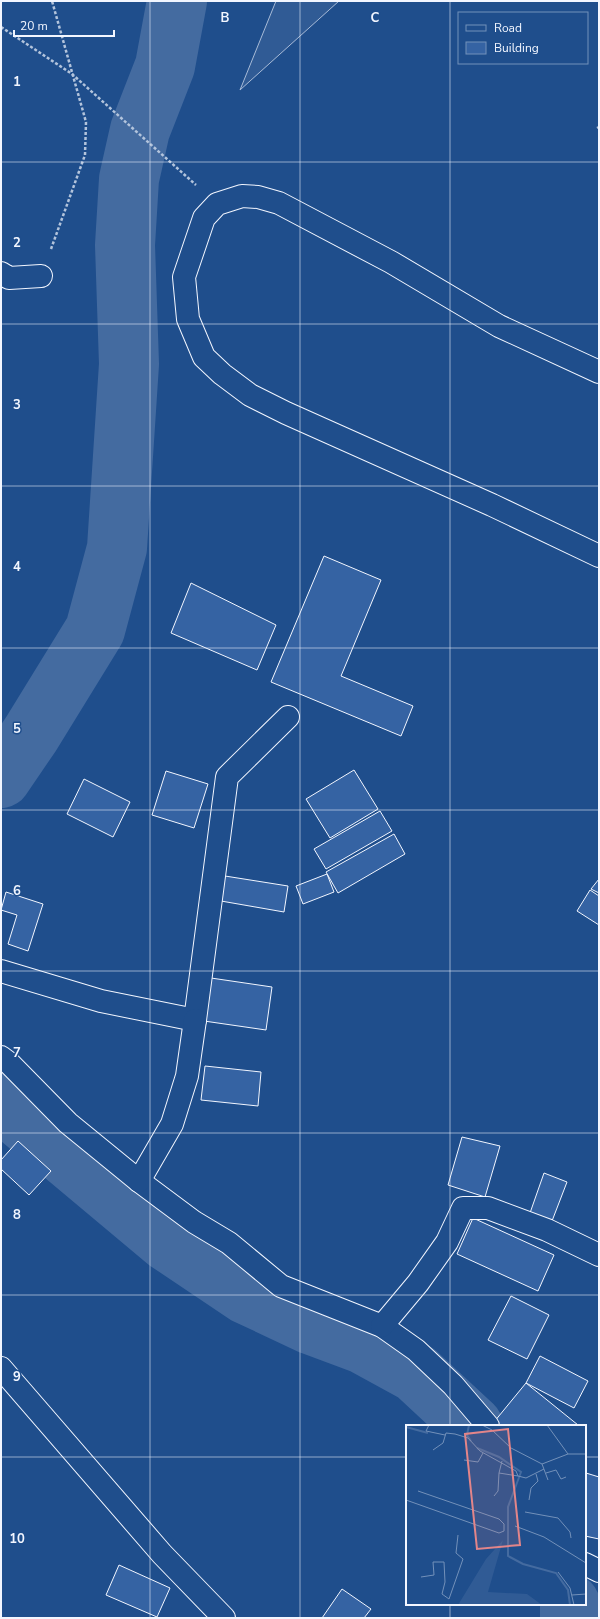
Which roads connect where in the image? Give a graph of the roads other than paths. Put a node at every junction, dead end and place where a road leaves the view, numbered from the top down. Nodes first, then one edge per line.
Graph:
1 (1, 273) edge
2 (41, 276) road end
3 (599, 372) edge
4 (599, 556) edge
5 (288, 717) dead end
6 (1, 971) edge
7 (194, 1020) junction
8 (1, 1057) edge
9 (139, 1181) junction
10 (599, 1255) edge
11 (382, 1326) junction
12 (1, 1368) edge
13 (487, 1425) edge
14 (586, 1564) edge
15 (599, 1571) edge
16 (224, 1618) edge

1 - 2 street
3 - 4 street
5 - 7 street
6 - 7 street
7 - 9 street
8 - 9 street
9 - 11 street
10 - 11 street
11 - 13 street
12 - 16 street
14 - 15 street

